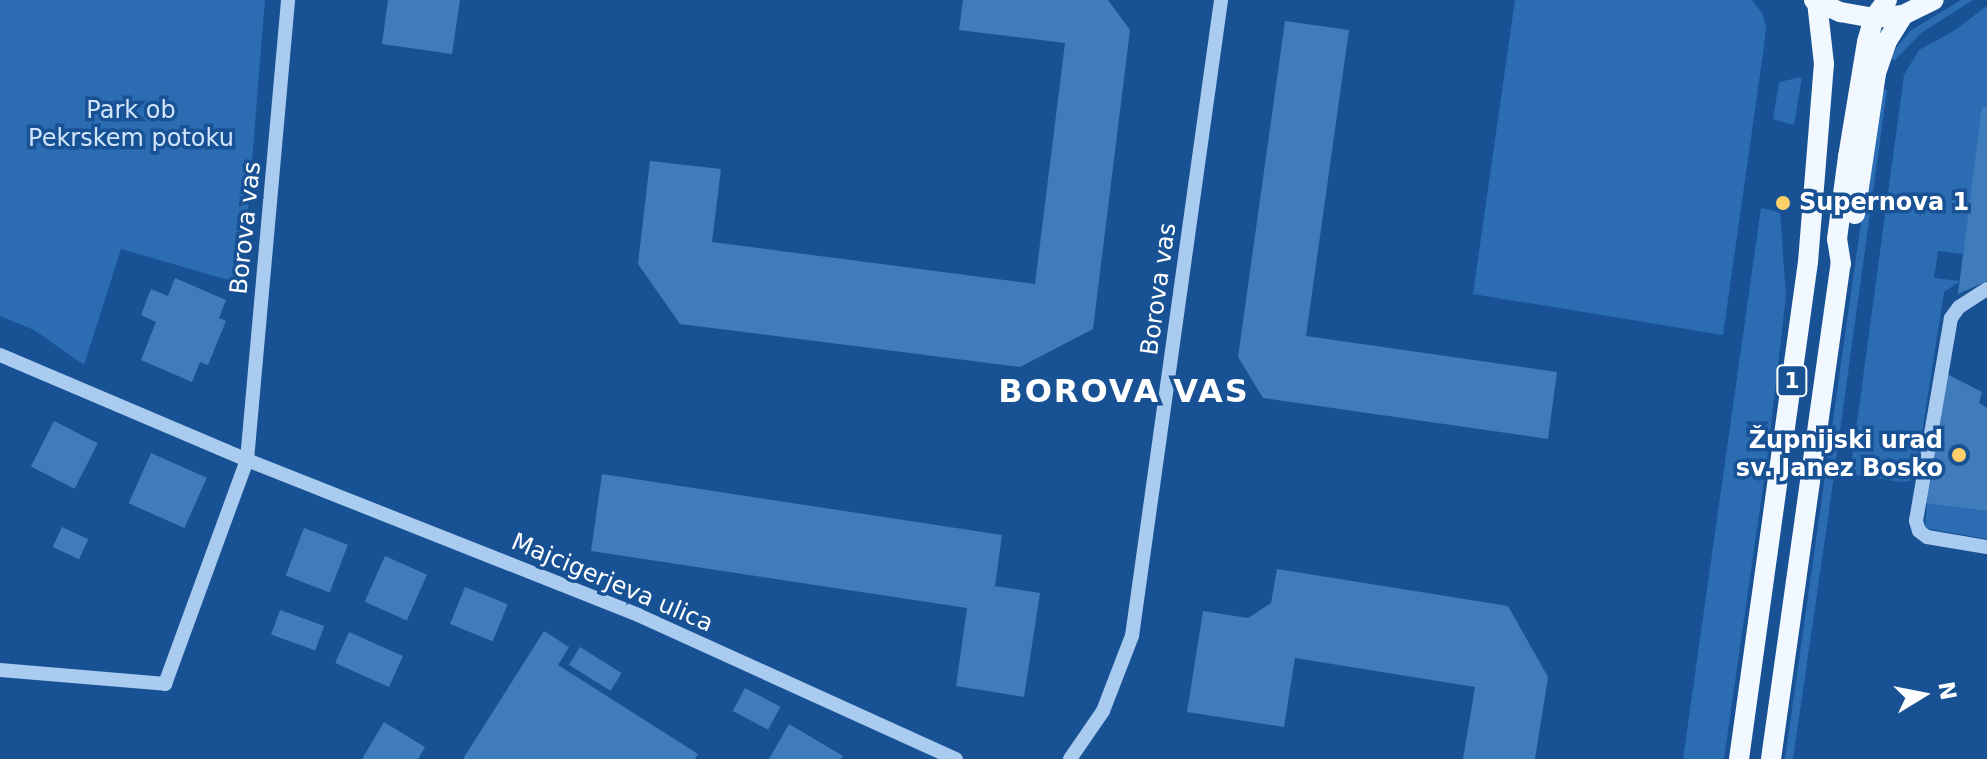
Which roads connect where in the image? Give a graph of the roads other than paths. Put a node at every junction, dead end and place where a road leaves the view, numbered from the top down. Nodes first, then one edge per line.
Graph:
1 (288, 0) edge
2 (1221, 0) edge
3 (1887, 0) edge
4 (1934, 0) edge
5 (1816, 1) edge
6 (1903, 15) junction
7 (1874, 18) junction
8 (1841, 264) junction
9 (1987, 289) edge
10 (0, 355) edge
11 (247, 460) junction
12 (1987, 547) edge
13 (0, 670) edge
14 (956, 759) edge
15 (1070, 759) edge
16 (1739, 759) edge
17 (1771, 759) edge

1 - 11 street, Borova vas
2 - 15 street, Borova vas
3 - 7 main road
4 - 6 main road
5 - 7 main road
5 - 16 main road, 1
6 - 7 main road
6 - 8 main road, 1
7 - 8 main road
8 - 17 main road, 1
9 - 12 street
10 - 11 street, Majcigerjeva ulica
11 - 13 street
11 - 14 street, Majcigerjeva ulica

